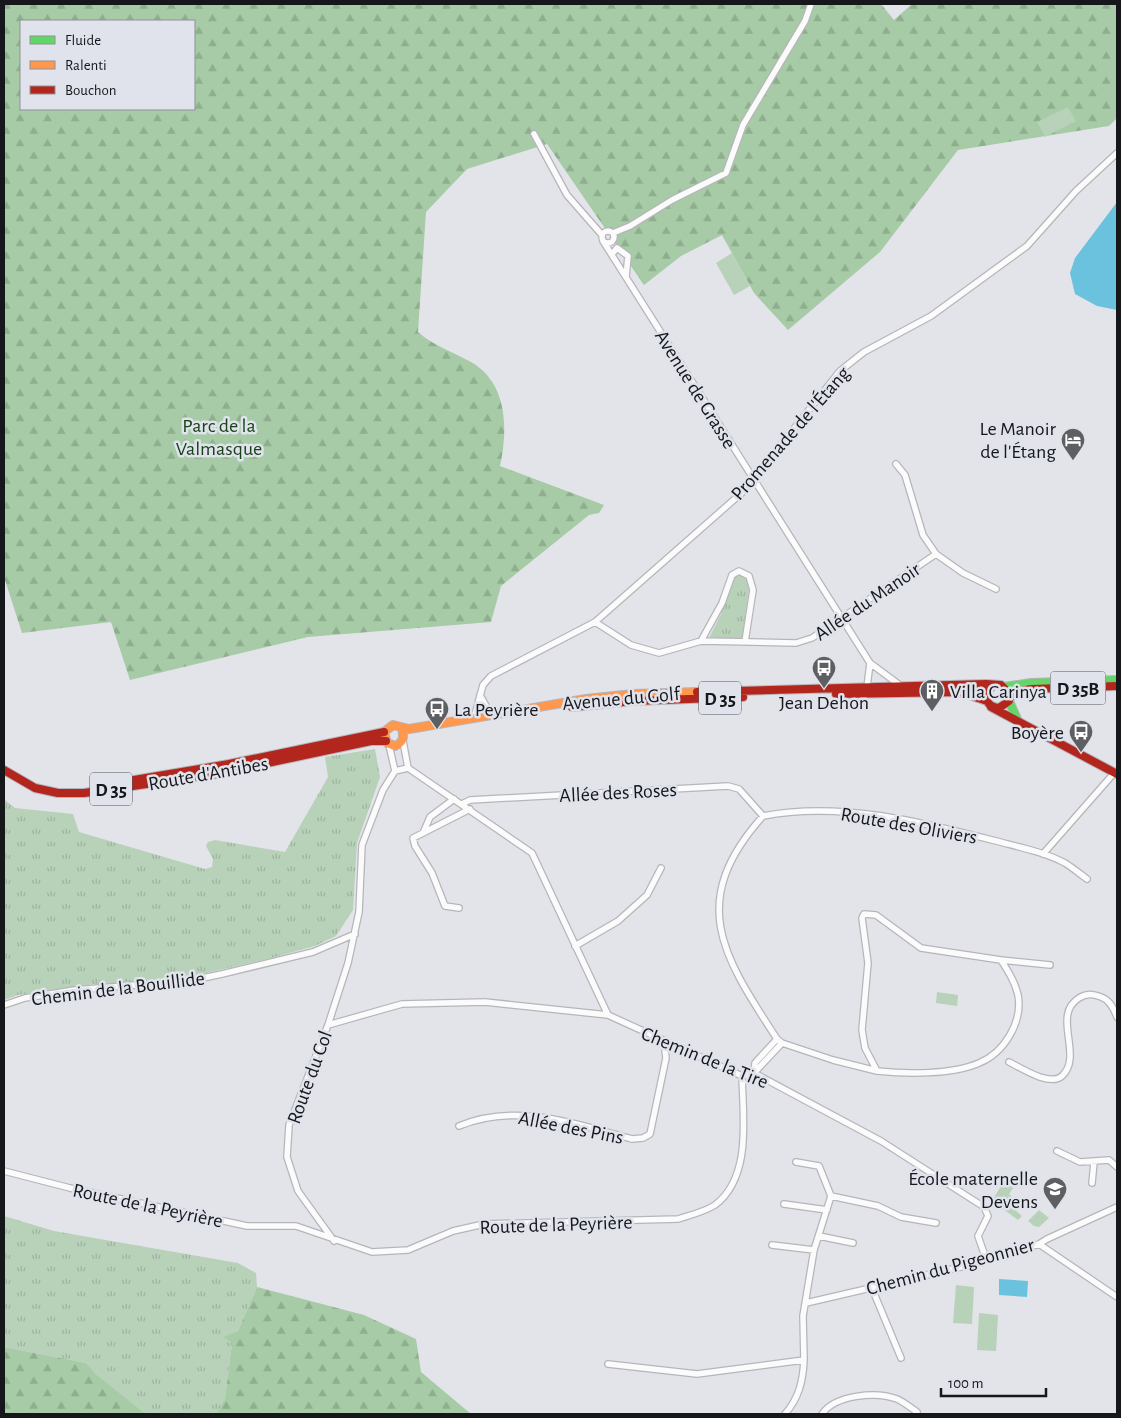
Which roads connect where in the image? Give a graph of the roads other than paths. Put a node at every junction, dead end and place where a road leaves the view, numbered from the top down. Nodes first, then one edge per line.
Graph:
1 (811, 4) edge
2 (534, 134) dead end
3 (1117, 152) edge
4 (614, 236) junction
5 (602, 238) junction
6 (617, 248) junction
7 (612, 254) junction
8 (626, 277) junction
9 (896, 464) dead end
10 (754, 480) junction
11 (936, 554) junction
12 (996, 589) dead end
13 (842, 619) junction
14 (595, 622) junction
15 (702, 641) junction
16 (745, 642) junction
17 (870, 663) junction
18 (1117, 680) edge
19 (901, 686) junction
20 (993, 686) junction
21 (1117, 686) edge
22 (867, 687) junction
23 (1004, 687) junction
24 (882, 693) junction
25 (480, 695) junction
26 (1009, 699) junction
27 (989, 704) junction
28 (491, 715) junction
29 (474, 718) junction
30 (1017, 719) junction
31 (402, 728) junction
32 (384, 732) junction
33 (404, 739) junction
34 (388, 743) junction
35 (291, 755) junction
36 (4, 764) edge
37 (408, 768) junction
38 (4, 770) edge
39 (395, 771) junction
40 (194, 773) junction
41 (1116, 773) edge
42 (454, 799) junction
43 (462, 804) junction
44 (470, 810) junction
45 (763, 816) junction
46 (423, 833) junction
47 (1043, 854) junction
48 (661, 868) dead end
49 (1087, 879) dead end
50 (459, 908) dead end
51 (355, 934) junction
52 (575, 946) junction
53 (1001, 960) junction
54 (1050, 964) dead end
55 (4, 1005) edge
56 (608, 1015) junction
57 (1117, 1017) edge
58 (328, 1025) junction
59 (779, 1041) junction
60 (664, 1042) junction
61 (1009, 1062) dead end
62 (877, 1071) junction
63 (754, 1073) junction
64 (742, 1076) junction
65 (459, 1126) dead end
66 (1057, 1151) dead end
67 (796, 1162) dead end
68 (1094, 1162) junction
69 (1116, 1163) edge
70 (4, 1171) edge
71 (1092, 1183) dead end
72 (832, 1196) junction
73 (784, 1204) dead end
74 (1117, 1207) edge
75 (827, 1210) junction
76 (936, 1223) dead end
77 (819, 1236) junction
78 (334, 1241) junction
79 (854, 1244) dead end
80 (1039, 1244) junction
81 (772, 1245) dead end
82 (814, 1250) junction
83 (986, 1259) junction
84 (871, 1286) junction
85 (1117, 1297) edge
86 (806, 1303) junction
87 (901, 1358) dead end
88 (804, 1360) junction
89 (608, 1364) dead end
90 (917, 1412) dead end
91 (785, 1414) edge
92 (822, 1414) edge

1 - 4 street
2 - 5 street, Avenue de Grasse
3 - 10 street, Promenade de l'Étang
4 - 5 street
4 - 5 street
4 - 6 street
5 - 7 street, Avenue de Grasse
6 - 7 street
6 - 8 street
7 - 8 street, Avenue de Grasse
8 - 10 street, Avenue de Grasse
9 - 11 street
10 - 13 street, Avenue de Grasse
10 - 14 street, Promenade de l'Étang
11 - 12 street
11 - 13 street, Allée du Manoir
13 - 16 street, Allée du Manoir
13 - 17 street, Avenue de Grasse
14 - 15 street, Allée du Manoir
14 - 25 street, Promenade de l'Étang
15 - 16 street, Allée du Manoir
15 - 16 street
17 - 19 street, Avenue de Grasse
17 - 22 street
18 - 23 main road, D 35B
19 - 20 main road, Avenue du Golf / D 35
19 - 22 main road, Avenue du Golf / D 35
20 - 23 main road
20 - 27 main road
21 - 26 main road, D 35B
22 - 24 main road
22 - 28 main road, Avenue du Golf / D 35
23 - 26 main road
24 - 27 main road, Avenue du Golf / D 35
24 - 33 main road, Avenue du Golf / D 35
25 - 28 street
25 - 29 street, Promenade de l'Étang
26 - 27 main road
26 - 30 main road
27 - 30 main road, Avenue du Golf / D 35
28 - 29 main road, Avenue du Golf / D 35
29 - 31 main road, Avenue du Golf / D 35
30 - 41 main road, Avenue du Golf / D 35
31 - 32 main road
31 - 33 main road
32 - 34 main road
32 - 35 main road, Route d'Antibes / D 35
33 - 34 main road
33 - 37 street
34 - 35 main road, Route d'Antibes / D 35
34 - 39 street
35 - 40 main road, Route d'Antibes / D 35
36 - 40 main road, Route d'Antibes / D 35
37 - 39 street
37 - 42 street
38 - 40 main road, Route d'Antibes / D 35
39 - 51 street
41 - 47 street
42 - 43 street
42 - 46 street
43 - 44 street
43 - 45 street, Allée des Roses
44 - 46 street
44 - 52 street
45 - 47 street, Route des Oliviers
45 - 59 street
46 - 50 street
47 - 49 street, Route des Oliviers
48 - 52 street
51 - 55 street, Chemin de la Bouillide
51 - 58 street, Route du Col
52 - 56 street
53 - 54 street
53 - 62 street
53 - 62 street
56 - 58 street, Chemin de la Tire
56 - 60 street, Chemin de la Tire
57 - 61 street
58 - 78 street, Route du Col
59 - 62 street
59 - 63 street
60 - 64 street, Chemin de la Tire
60 - 65 street, Allée des Pins
63 - 64 street, Chemin de la Tire
63 - 83 street, Chemin de la Tire
64 - 78 street, Route de la Peyrière
66 - 68 street
67 - 72 street
68 - 69 street
68 - 71 street
70 - 78 street, Route de la Peyrière
72 - 75 street
72 - 76 street
73 - 75 street
74 - 80 street, Chemin du Pigeonnier
75 - 77 street
77 - 79 street
77 - 82 street
80 - 83 street, Chemin du Pigeonnier
80 - 85 street
81 - 82 street
82 - 86 street
83 - 84 street, Chemin du Pigeonnier
84 - 86 street, Chemin du Pigeonnier
84 - 87 street
86 - 88 street
88 - 89 street
88 - 91 street
90 - 92 street

